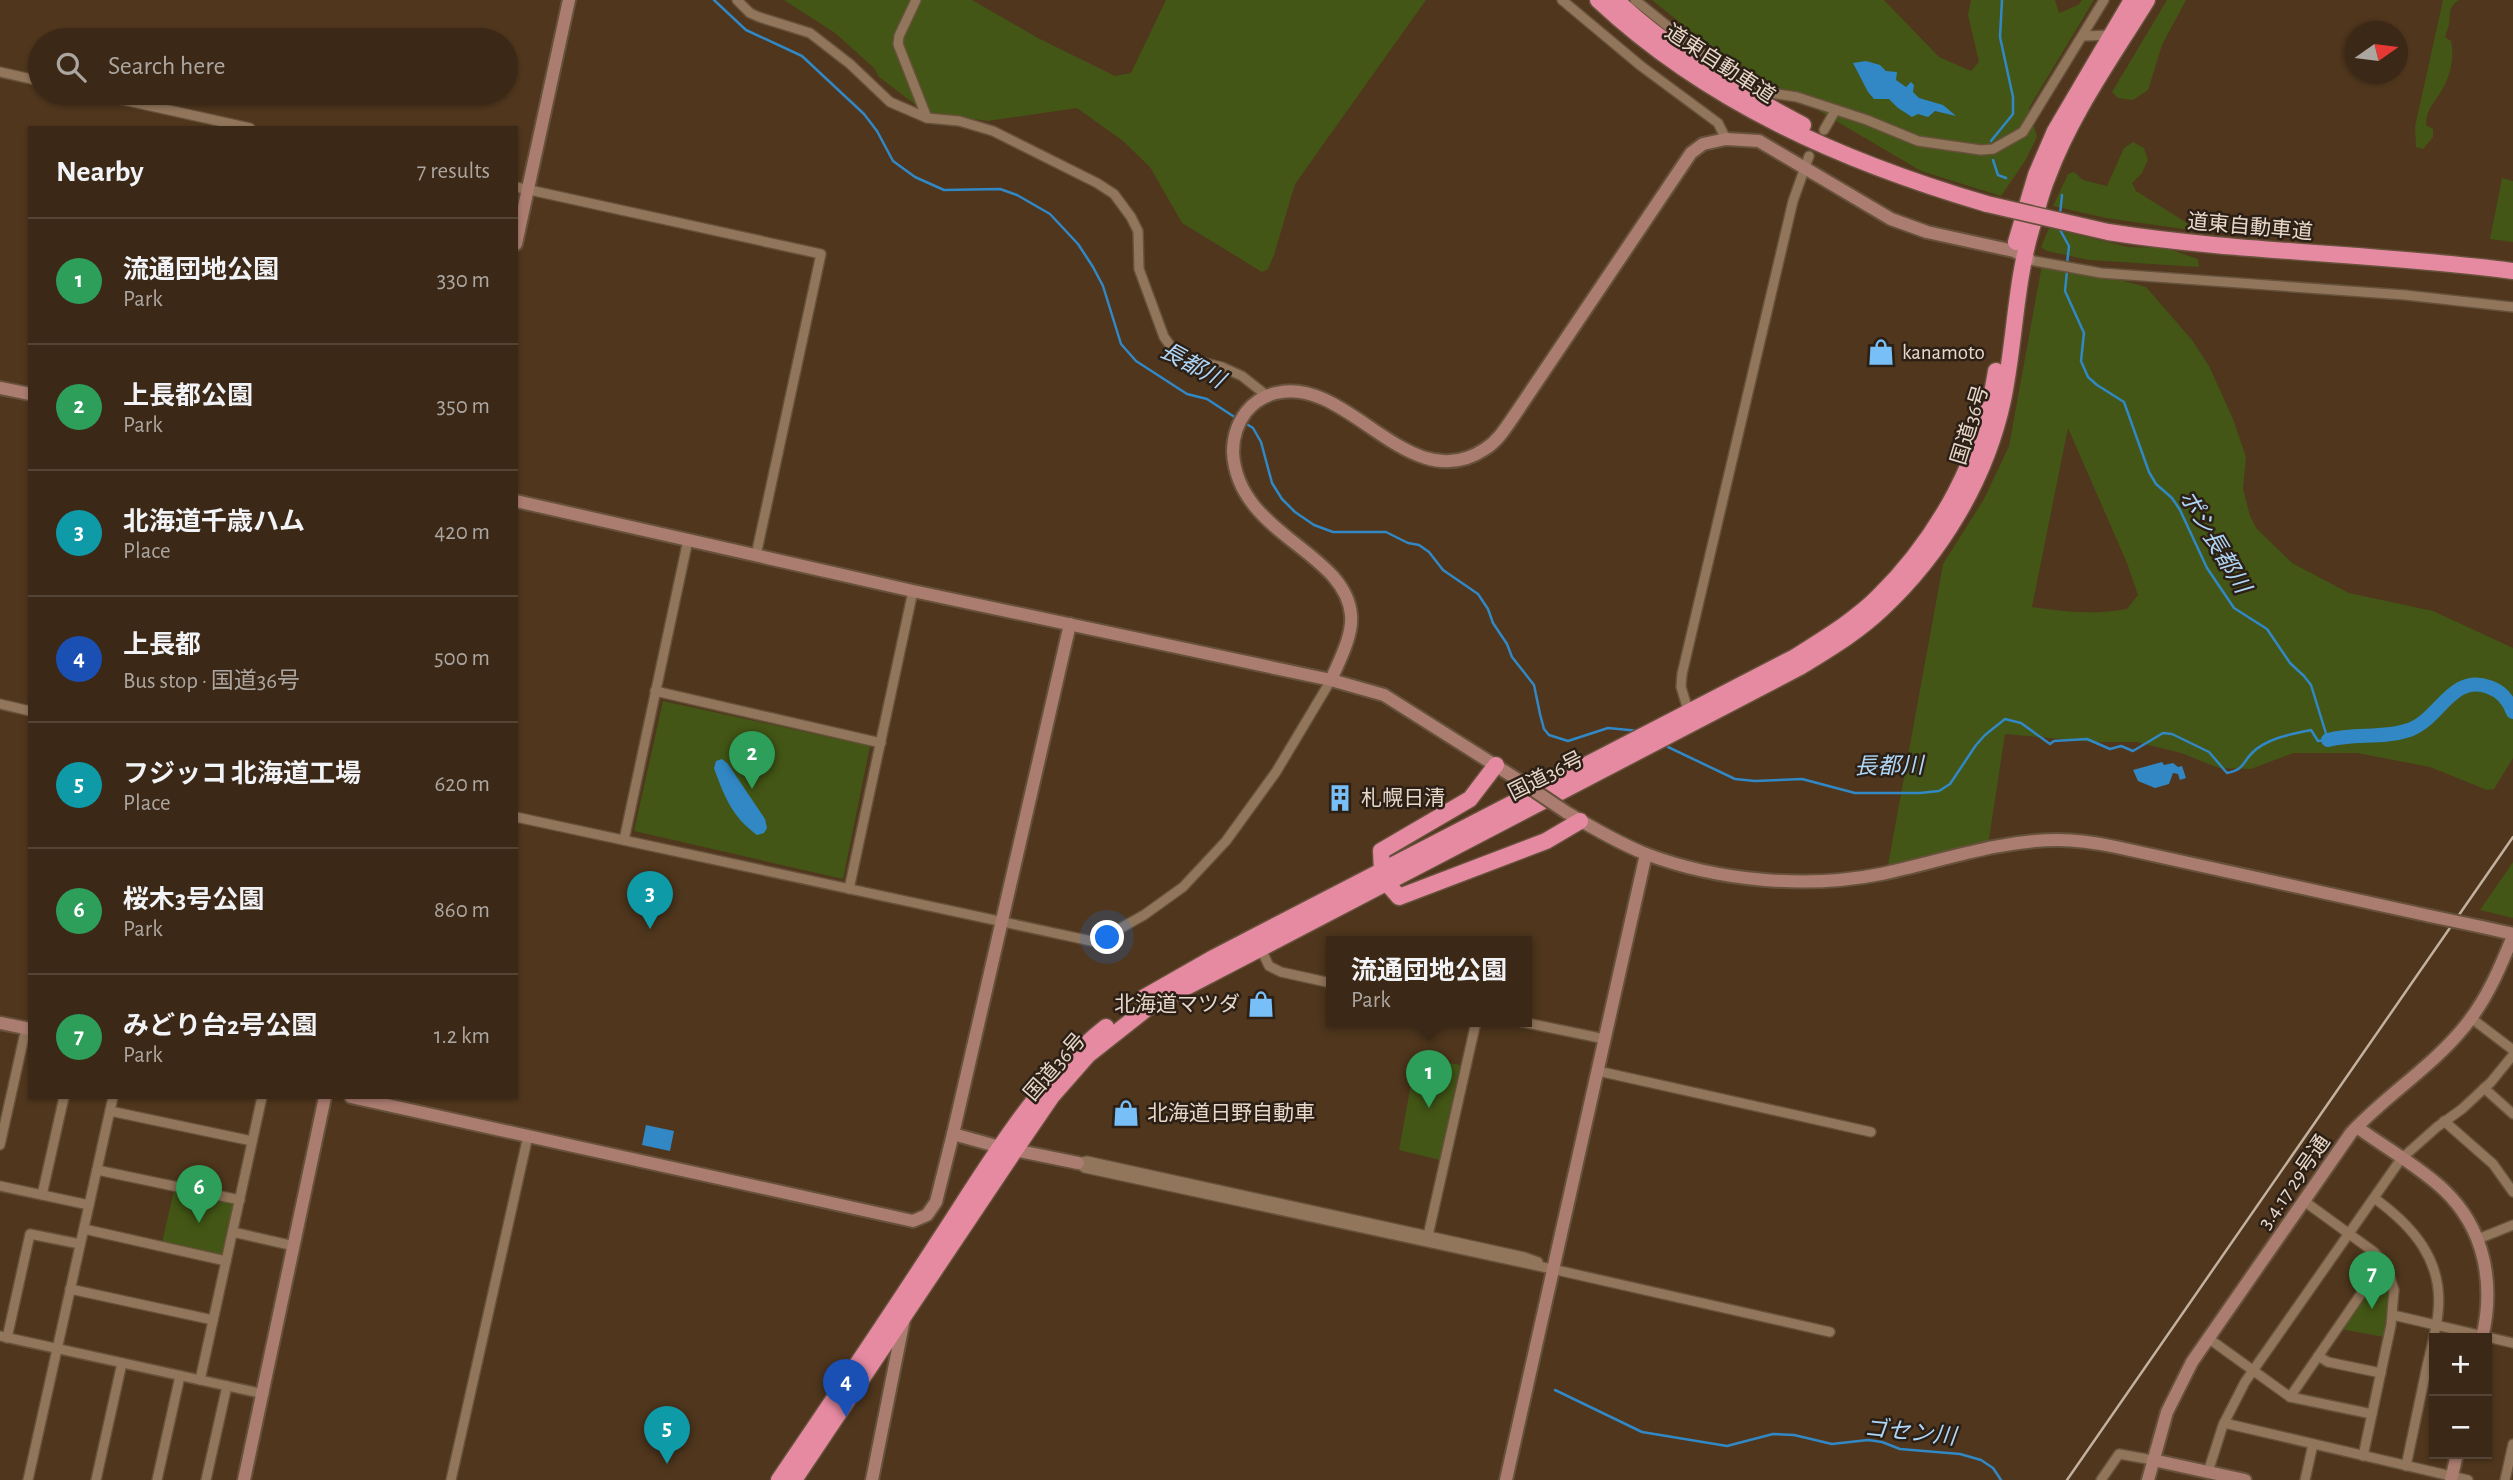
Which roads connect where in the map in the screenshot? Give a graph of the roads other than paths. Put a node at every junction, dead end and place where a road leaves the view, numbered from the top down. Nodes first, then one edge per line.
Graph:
1 (569, 0) edge
2 (737, 0) edge
3 (916, 0) edge
4 (1562, 0) edge
5 (1598, 0) edge
6 (1616, 0) edge
7 (1635, 0) edge
8 (2104, 0) edge
9 (2132, 0) edge
10 (2147, 0) edge
11 (2112, 35) junction
12 (2083, 36) junction
13 (0, 72) edge
14 (28, 78) edge
15 (146, 105) edge
16 (1835, 111) junction
17 (927, 118) junction
18 (241, 126) edge
19 (1824, 130) dead end
20 (1726, 139) junction
21 (1806, 161) junction
22 (522, 188) edge
23 (1987, 204) junction
24 (518, 225) edge
25 (2022, 255) junction
26 (2513, 271) edge
27 (2513, 307) edge
28 (0, 388) edge
29 (28, 394) edge
30 (1266, 395) junction
31 (518, 501) edge
32 (688, 540) junction
33 (756, 555) junction
34 (913, 591) junction
35 (1070, 624) junction
36 (1331, 680) junction
37 (655, 691) junction
38 (0, 704) edge
39 (28, 711) edge
40 (1689, 713) junction
41 (881, 743) junction
42 (1496, 765) junction
43 (1573, 816) junction
44 (518, 817) edge
45 (624, 840) junction
46 (1646, 854) junction
47 (1384, 877) junction
48 (849, 889) junction
49 (1002, 923) junction
50 (2513, 935) edge
51 (1257, 943) junction
52 (1326, 982) edge
53 (2471, 1018) junction
54 (0, 1023) edge
55 (1532, 1024) edge
56 (1475, 1027) edge
57 (28, 1029) edge
58 (1605, 1039) junction
59 (2513, 1050) edge
60 (2513, 1055) edge
61 (1598, 1071) junction
62 (2484, 1088) junction
63 (64, 1099) edge
64 (113, 1099) edge
65 (261, 1099) edge
66 (326, 1099) edge
67 (360, 1099) edge
68 (110, 1111) junction
69 (2513, 1114) edge
70 (2444, 1121) junction
71 (2357, 1127) junction
72 (1871, 1132) dead end
73 (1, 1134) edge
74 (953, 1134) junction
75 (528, 1136) junction
76 (252, 1141) junction
77 (0, 1145) edge
78 (1008, 1149) junction
79 (2401, 1159) junction
80 (1078, 1163) joint
81 (97, 1170) junction
82 (0, 1185) edge
83 (2513, 1192) edge
84 (42, 1195) junction
85 (2374, 1198) junction
86 (240, 1200) junction
87 (2304, 1202) junction
88 (89, 1205) junction
89 (2513, 1225) edge
90 (84, 1229) junction
91 (233, 1231) junction
92 (2349, 1233) junction
93 (1427, 1239) junction
94 (2478, 1239) junction
95 (80, 1244) junction
96 (294, 1246) junction
97 (226, 1261) junction
98 (2383, 1262) junction
99 (1552, 1269) junction
100 (71, 1289) junction
101 (904, 1295) junction
102 (2393, 1315) junction
103 (905, 1316) junction
104 (213, 1320) junction
105 (2436, 1325) junction
106 (1830, 1332) dead end
107 (2467, 1333) edge
108 (2483, 1333) edge
109 (3, 1337) edge
110 (2208, 1338) junction
111 (2492, 1339) edge
112 (2513, 1343) edge
113 (57, 1349) junction
114 (2318, 1356) junction
115 (122, 1363) junction
116 (2253, 1371) junction
117 (2381, 1373) junction
118 (180, 1376) junction
119 (200, 1380) junction
120 (226, 1386) junction
121 (264, 1394) junction
122 (2290, 1397) junction
123 (2372, 1414) junction
124 (2224, 1423) junction
125 (2313, 1444) junction
126 (2513, 1444) edge
127 (2363, 1456) junction
128 (2456, 1459) edge
129 (2153, 1460) junction
130 (2406, 1466) junction
131 (2208, 1472) junction
132 (2452, 1478) edge
133 (28, 1480) edge
134 (96, 1480) edge
135 (157, 1480) edge
136 (206, 1480) edge
137 (244, 1480) edge
138 (451, 1480) edge
139 (779, 1480) edge
140 (794, 1480) edge
141 (872, 1480) edge
142 (1506, 1480) edge
143 (2101, 1480) edge
144 (2148, 1480) edge
145 (2245, 1480) edge
146 (2305, 1480) edge
147 (2468, 1480) edge
148 (2505, 1480) edge

1 - 22 street
2 - 17 street
3 - 17 street
4 - 20 street
5 - 23 highway, 道東自動車道
6 - 23 highway, 道東自動車道
7 - 16 street
8 - 12 street
9 - 11 highway, 国道36号
10 - 25 highway, 国道36号
11 - 12 street
11 - 25 highway, 国道36号
12 - 16 street
13 - 14 street
15 - 18 street
16 - 19 street
17 - 30 street
20 - 21 street
20 - 30 street
21 - 25 street
21 - 40 street
22 - 24 street
22 - 33 street
23 - 26 highway, 道東自動車道, bridge
25 - 27 street
25 - 40 highway, 国道36号
25 - 47 highway, 国道36号
28 - 29 street
30 - 36 street
31 - 32 street
32 - 33 street
32 - 37 street
33 - 34 street
34 - 35 street
34 - 41 street
35 - 36 street
35 - 49 street
36 - 42 street
36 - 49 street
37 - 41 street
37 - 45 street
38 - 39 street
40 - 47 highway, 国道36号
41 - 48 street
42 - 43 street, bridge
42 - 47 highway
43 - 46 street
43 - 47 highway
44 - 45 street
45 - 48 street
46 - 50 street, bridge
46 - 58 street
47 - 51 highway, 国道36号
48 - 49 street
49 - 74 street
50 - 53 street, 3.4.17 29号通
51 - 52 street
51 - 78 highway, 国道36号
53 - 59 street
53 - 71 street, 3.4.17 29号通
54 - 57 street
55 - 58 street
56 - 93 street
57 - 73 street
58 - 61 street
60 - 62 street
61 - 72 street
61 - 99 street
62 - 69 street
62 - 70 street
63 - 84 street
64 - 68 street
65 - 76 street
66 - 96 street
67 - 75 street
68 - 76 street
68 - 81 street
70 - 79 street
70 - 83 street
71 - 79 street
71 - 87 street, 3.4.17 29号通
73 - 77 street
74 - 75 street
74 - 78 street
75 - 138 street
76 - 86 street
78 - 80 street
78 - 101 highway, 国道36号
78 - 103 highway, 国道36号
79 - 85 street
79 - 94 street
80 - 93 street
81 - 86 street
81 - 88 street
82 - 84 street
84 - 88 street
85 - 92 street
85 - 105 street
86 - 91 street
87 - 92 street
87 - 110 street, 3.4.17 29号通
88 - 90 street
89 - 94 street
90 - 95 street
90 - 97 street
91 - 96 street
91 - 97 street
92 - 98 street
92 - 116 street
93 - 99 street
94 - 108 street
95 - 100 street
95 - 109 street
96 - 121 street
97 - 104 street
98 - 102 street
98 - 114 street
99 - 106 street
99 - 142 street
100 - 104 street
100 - 113 street
101 - 103 street
101 - 139 highway, 国道36号
102 - 105 street
102 - 117 street
103 - 140 highway, 国道36号
103 - 141 street
104 - 119 street
105 - 107 street
105 - 130 street
109 - 113 street
110 - 116 street
110 - 129 street, 3.4.17 29号通
111 - 112 street
113 - 115 street
113 - 133 street
114 - 117 street
114 - 122 street
115 - 118 street
115 - 134 street
116 - 122 street
116 - 124 street
117 - 123 street
118 - 119 street
118 - 135 street
119 - 120 street
120 - 121 street
120 - 136 street
121 - 137 street
122 - 123 street
123 - 127 street
124 - 125 street
124 - 131 street
125 - 127 street
125 - 146 street
126 - 148 street
127 - 130 street
128 - 132 street
129 - 131 street
129 - 143 street
129 - 144 street, 3.4.17 29号通
130 - 132 street
131 - 145 street
132 - 147 street

